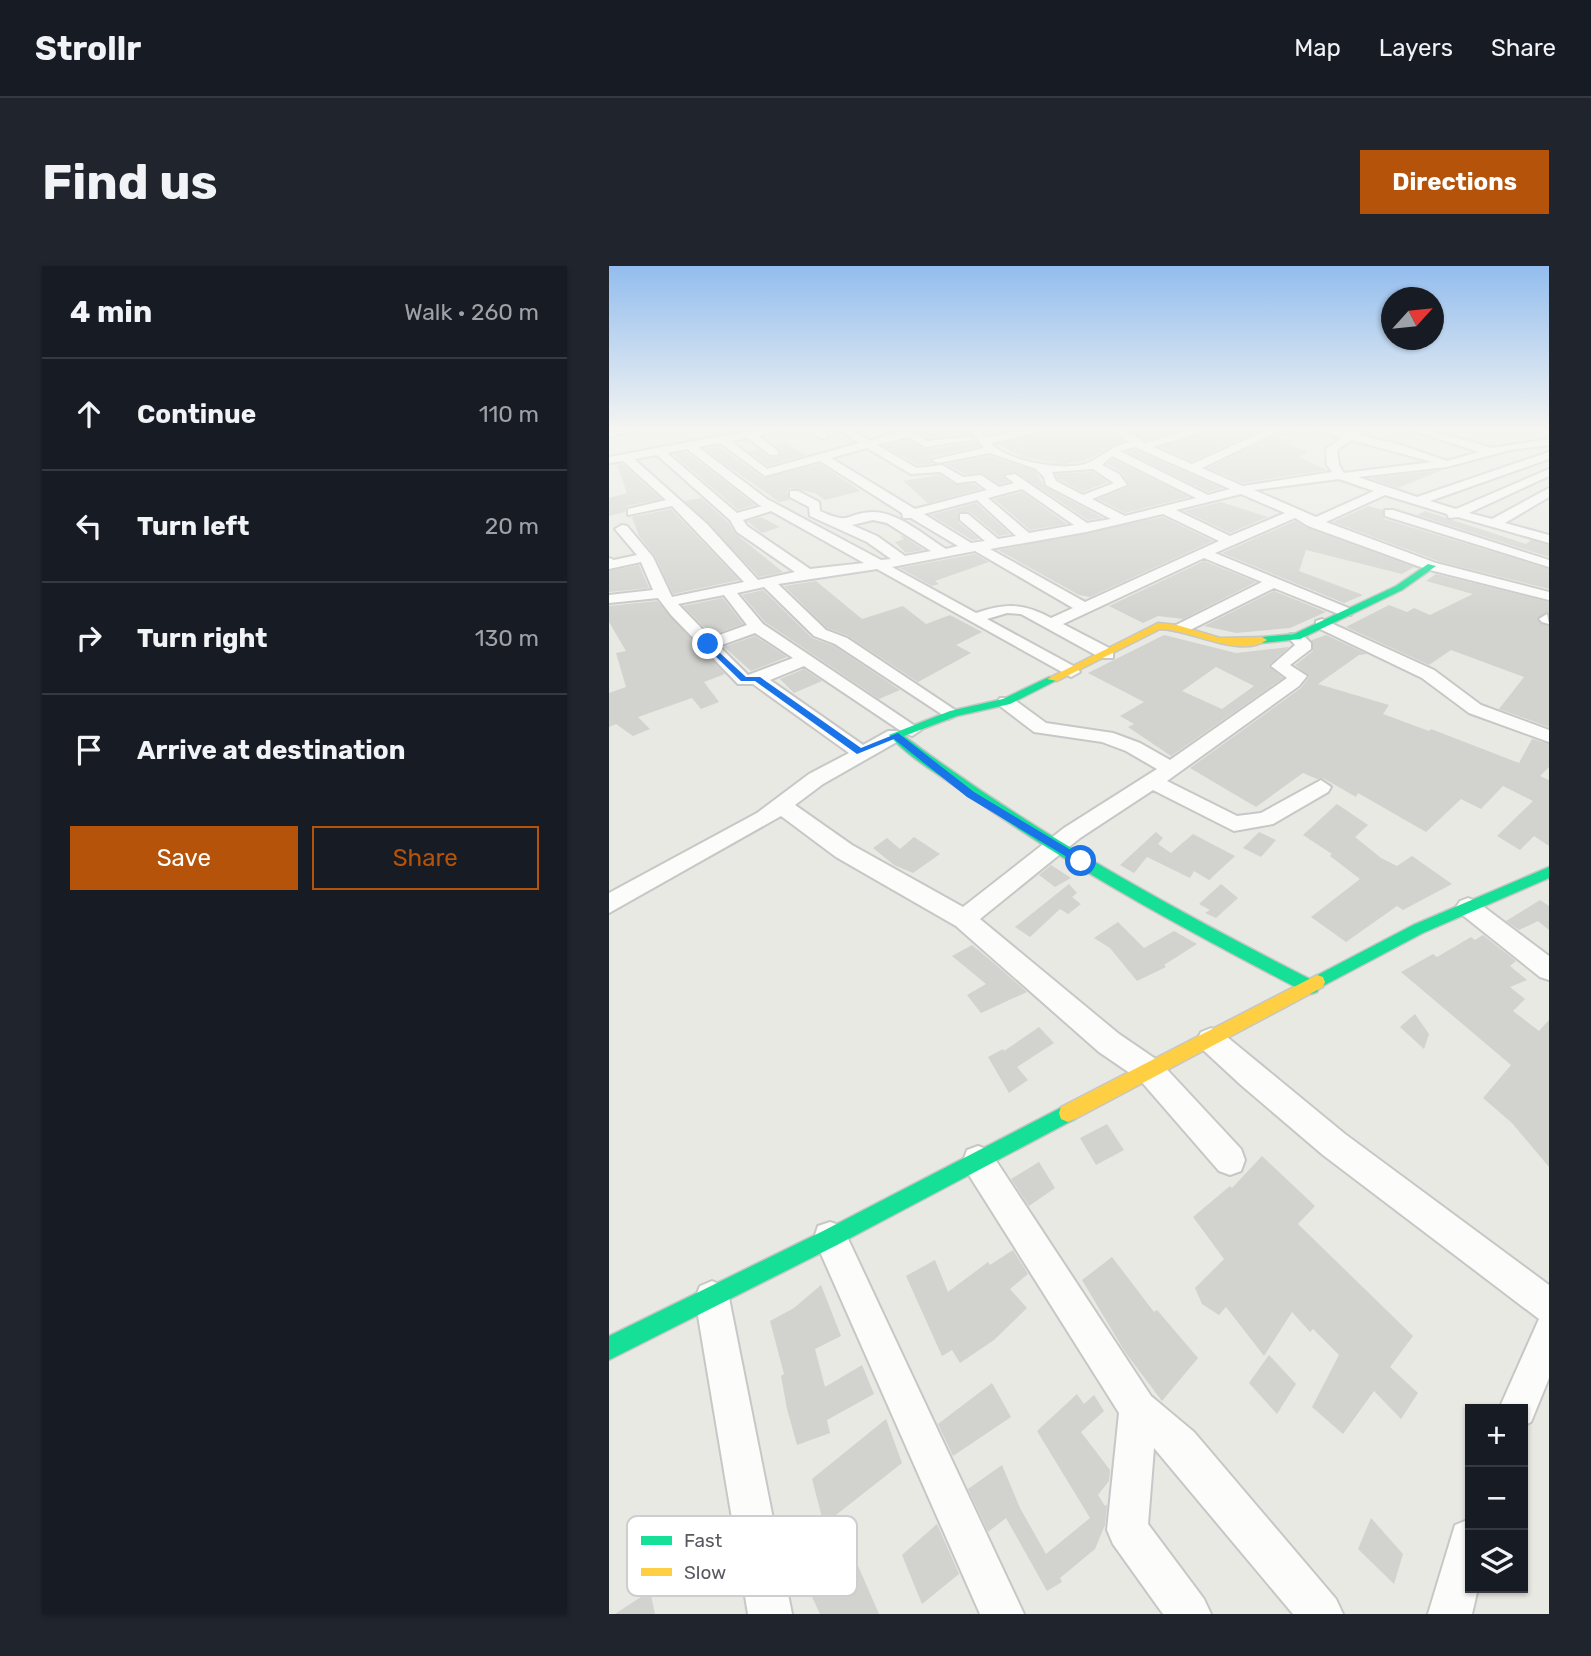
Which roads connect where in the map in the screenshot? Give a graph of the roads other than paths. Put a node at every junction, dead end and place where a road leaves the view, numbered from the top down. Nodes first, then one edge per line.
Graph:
1 (665, 493) edge
2 (707, 493) edge
3 (754, 493) edge
4 (889, 493) edge
5 (1003, 493) edge
6 (1034, 493) edge
7 (1070, 493) edge
8 (1103, 493) edge
9 (1114, 493) edge
10 (1197, 493) edge
11 (1229, 493) edge
12 (1245, 493) edge
13 (1378, 493) joint
14 (1437, 493) edge
15 (1500, 493) edge
16 (1547, 493) edge
17 (794, 494) dead end
18 (978, 495) junction
19 (1336, 496) dead end
20 (1124, 497) dead end
21 (1082, 499) junction
22 (1209, 499) junction
23 (1414, 501) junction
24 (675, 502) junction
25 (1137, 504) dead end
26 (1357, 504) junction
27 (773, 507) junction
28 (994, 510) junction
29 (632, 512) dead end
30 (915, 512) junction
31 (1161, 513) junction
32 (1293, 514) junction
33 (1450, 514) junction
34 (964, 517) junction
35 (735, 518) junction
36 (1379, 519) junction
37 (891, 520) junction
38 (1124, 520) junction
39 (1044, 521) dead end
40 (936, 523) junction
41 (1313, 523) junction
42 (1495, 523) junction
43 (842, 524) junction
44 (702, 527) junction
45 (622, 528) dead end
46 (1086, 528) junction
47 (1060, 533) junction
48 (1420, 534) junction
49 (1351, 537) junction
50 (1544, 538) edge
51 (1028, 539) junction
52 (1230, 541) junction
53 (995, 543) junction
54 (972, 546) junction
55 (942, 552) junction
56 (1203, 553) junction
57 (1517, 553) junction
58 (1397, 554) junction
59 (646, 557) junction
60 (903, 561) junction
61 (609, 562) edge
62 (1547, 563) edge
63 (879, 565) junction
64 (1431, 566) junction
65 (807, 574) junction
66 (1274, 582) junction
67 (762, 584) junction
68 (1514, 586) junction
69 (728, 590) junction
70 (1549, 596) edge
71 (665, 598) junction
72 (609, 599) edge
73 (1086, 608) junction
74 (1346, 612) junction
75 (974, 618) junction
76 (1051, 624) junction
77 (1322, 624) junction
78 (757, 627) junction
79 (1182, 628) junction
80 (1296, 637) junction
81 (708, 644) junction
82 (1107, 654) junction
83 (803, 660) junction
84 (1071, 672) junction
85 (757, 679) junction
86 (1006, 702) junction
87 (949, 714) junction
88 (904, 733) junction
89 (1549, 736) edge
90 (861, 752) junction
91 (1171, 769) junction
92 (1152, 781) junction
93 (1321, 787) dead end
94 (781, 805) junction
95 (1055, 846) junction
96 (1549, 872) edge
97 (609, 904) edge
98 (1468, 907) junction
99 (964, 919) junction
100 (1549, 970) edge
101 (1311, 987) junction
102 (1211, 1040) junction
103 (1150, 1071) junction
104 (1230, 1160) dead end
105 (978, 1161) junction
106 (830, 1238) junction
107 (712, 1298) junction
108 (1549, 1306) edge
109 (1549, 1333) edge
110 (609, 1348) edge
111 (1520, 1404) edge
112 (1138, 1409) junction
113 (752, 1516) edge
114 (1465, 1558) edge
115 (767, 1596) edge
116 (770, 1614) edge
117 (1002, 1614) edge
118 (1189, 1614) edge
119 (1321, 1614) edge
120 (1450, 1614) edge

1 - 24 street
2 - 35 street
3 - 27 street
4 - 30 street
5 - 18 street
6 - 46 street
7 - 21 street
8 - 21 street
9 - 20 street
10 - 22 street
11 - 22 street
12 - 32 street
13 - 23 street
13 - 26 street
14 - 23 street
15 - 33 street
16 - 42 street
17 - 43 street
18 - 28 street
18 - 30 street
19 - 26 street
21 - 38 street
22 - 31 street
23 - 33 street
23 - 36 street
24 - 29 street
24 - 44 street
25 - 31 street
26 - 41 street
27 - 35 street
27 - 63 street
28 - 34 street
28 - 51 street
30 - 37 street
30 - 40 street
31 - 38 street
31 - 52 street
32 - 41 street
32 - 52 street
33 - 42 street
33 - 48 street
34 - 40 street
34 - 53 street
35 - 44 street
35 - 65 street
36 - 48 street
36 - 49 street
37 - 43 street
37 - 55 street
38 - 46 street
39 - 47 street
40 - 54 street
41 - 49 street
42 - 50 street
43 - 60 street
44 - 67 street
45 - 59 street
46 - 47 street
47 - 51 street
48 - 57 street
48 - 58 street
49 - 58 street
50 - 57 street
51 - 53 street
52 - 56 street
53 - 54 street
54 - 55 street
54 - 73 street
55 - 60 street
56 - 66 street
56 - 73 street
57 - 62 street
58 - 64 street
59 - 61 street
59 - 71 street
60 - 63 street
62 - 68 street
63 - 65 street
63 - 75 street
64 - 68 street
64 - 74 street
65 - 67 street
66 - 74 street
66 - 79 street
67 - 69 street
67 - 87 street
68 - 70 street
69 - 71 street
69 - 78 street
71 - 72 street
71 - 81 street
73 - 76 street
74 - 77 street
75 - 76 street
75 - 84 street
76 - 82 street
77 - 80 street
77 - 89 street
78 - 81 street
78 - 83 street
79 - 80 street
79 - 82 street
80 - 91 street
81 - 85 street
82 - 84 street
83 - 85 street
83 - 88 street
84 - 86 street
85 - 90 street
86 - 87 street
86 - 91 street
87 - 88 street
88 - 90 street
88 - 95 street
90 - 94 street
91 - 92 street
92 - 93 street
92 - 95 street
94 - 97 street
94 - 99 street
95 - 99 street
95 - 101 street
96 - 98 street
98 - 100 street
98 - 101 street
99 - 103 street
101 - 102 street
102 - 103 street
102 - 108 street
103 - 104 street
103 - 105 street
105 - 106 street
105 - 112 street
106 - 107 street
106 - 117 street
107 - 110 street
107 - 113 street
109 - 111 street
112 - 118 street
112 - 119 street
114 - 120 street
115 - 116 street

